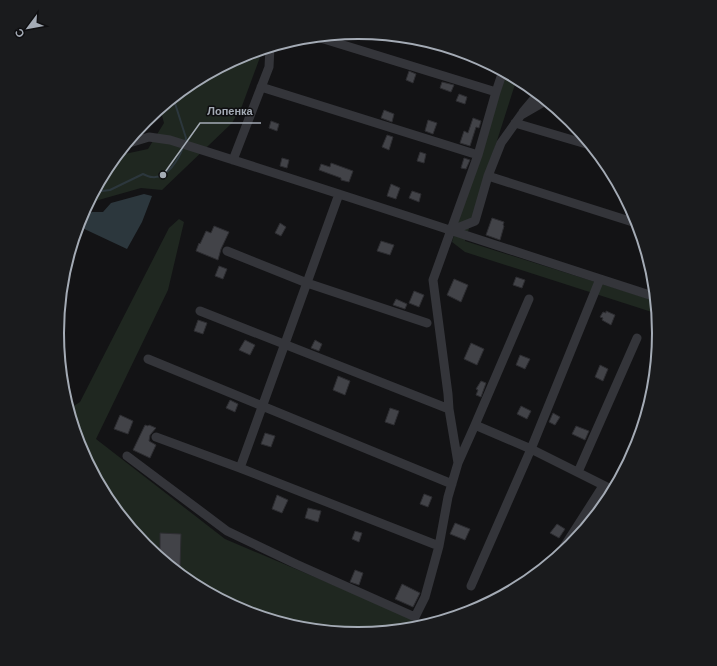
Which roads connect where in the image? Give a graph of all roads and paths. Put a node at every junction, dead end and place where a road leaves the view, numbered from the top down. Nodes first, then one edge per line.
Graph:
1 (330, 41) edge
2 (270, 53) edge
3 (501, 76) edge
4 (261, 87) junction
5 (496, 92) junction
6 (535, 98) edge
7 (541, 103) edge
8 (521, 115) junction
9 (514, 124) junction
10 (135, 141) edge
11 (583, 143) edge
12 (478, 155) junction
13 (233, 160) junction
14 (488, 176) junction
15 (339, 194) junction
16 (631, 222) edge
17 (450, 231) junction
18 (227, 251) dead end
19 (600, 279) junction
20 (307, 282) junction
21 (650, 295) edge
22 (529, 299) dead end
23 (200, 311) dead end
24 (427, 323) dead end
25 (637, 338) dead end
26 (284, 345) junction
27 (148, 359) dead end
28 (262, 406) junction
29 (449, 409) junction
30 (475, 425) junction
31 (156, 437) dead end
32 (531, 449) junction
33 (127, 456) dead end
34 (458, 464) junction
35 (240, 468) junction
36 (578, 472) junction
37 (452, 484) junction
38 (573, 534) edge
39 (439, 546) junction
40 (471, 586) dead end

1 - 5 street
2 - 4 street
3 - 5 street
4 - 12 street
4 - 13 street
5 - 12 street
6 - 8 street
7 - 8 street
8 - 9 street
9 - 11 street
9 - 14 street
10 - 13 street
12 - 17 street
13 - 15 street
14 - 16 street
14 - 17 street
15 - 17 street
15 - 20 street
17 - 19 street
17 - 29 street
18 - 20 street
19 - 21 street
19 - 32 street
20 - 24 street
20 - 26 street
22 - 30 street
23 - 26 street
25 - 36 street
26 - 28 street
26 - 29 street
27 - 28 street
28 - 35 street
28 - 37 street
29 - 34 street
30 - 32 street
30 - 34 street
31 - 35 street
32 - 36 street
32 - 40 street
33 - 39 street
34 - 37 street
35 - 39 street
36 - 38 street
37 - 39 street

